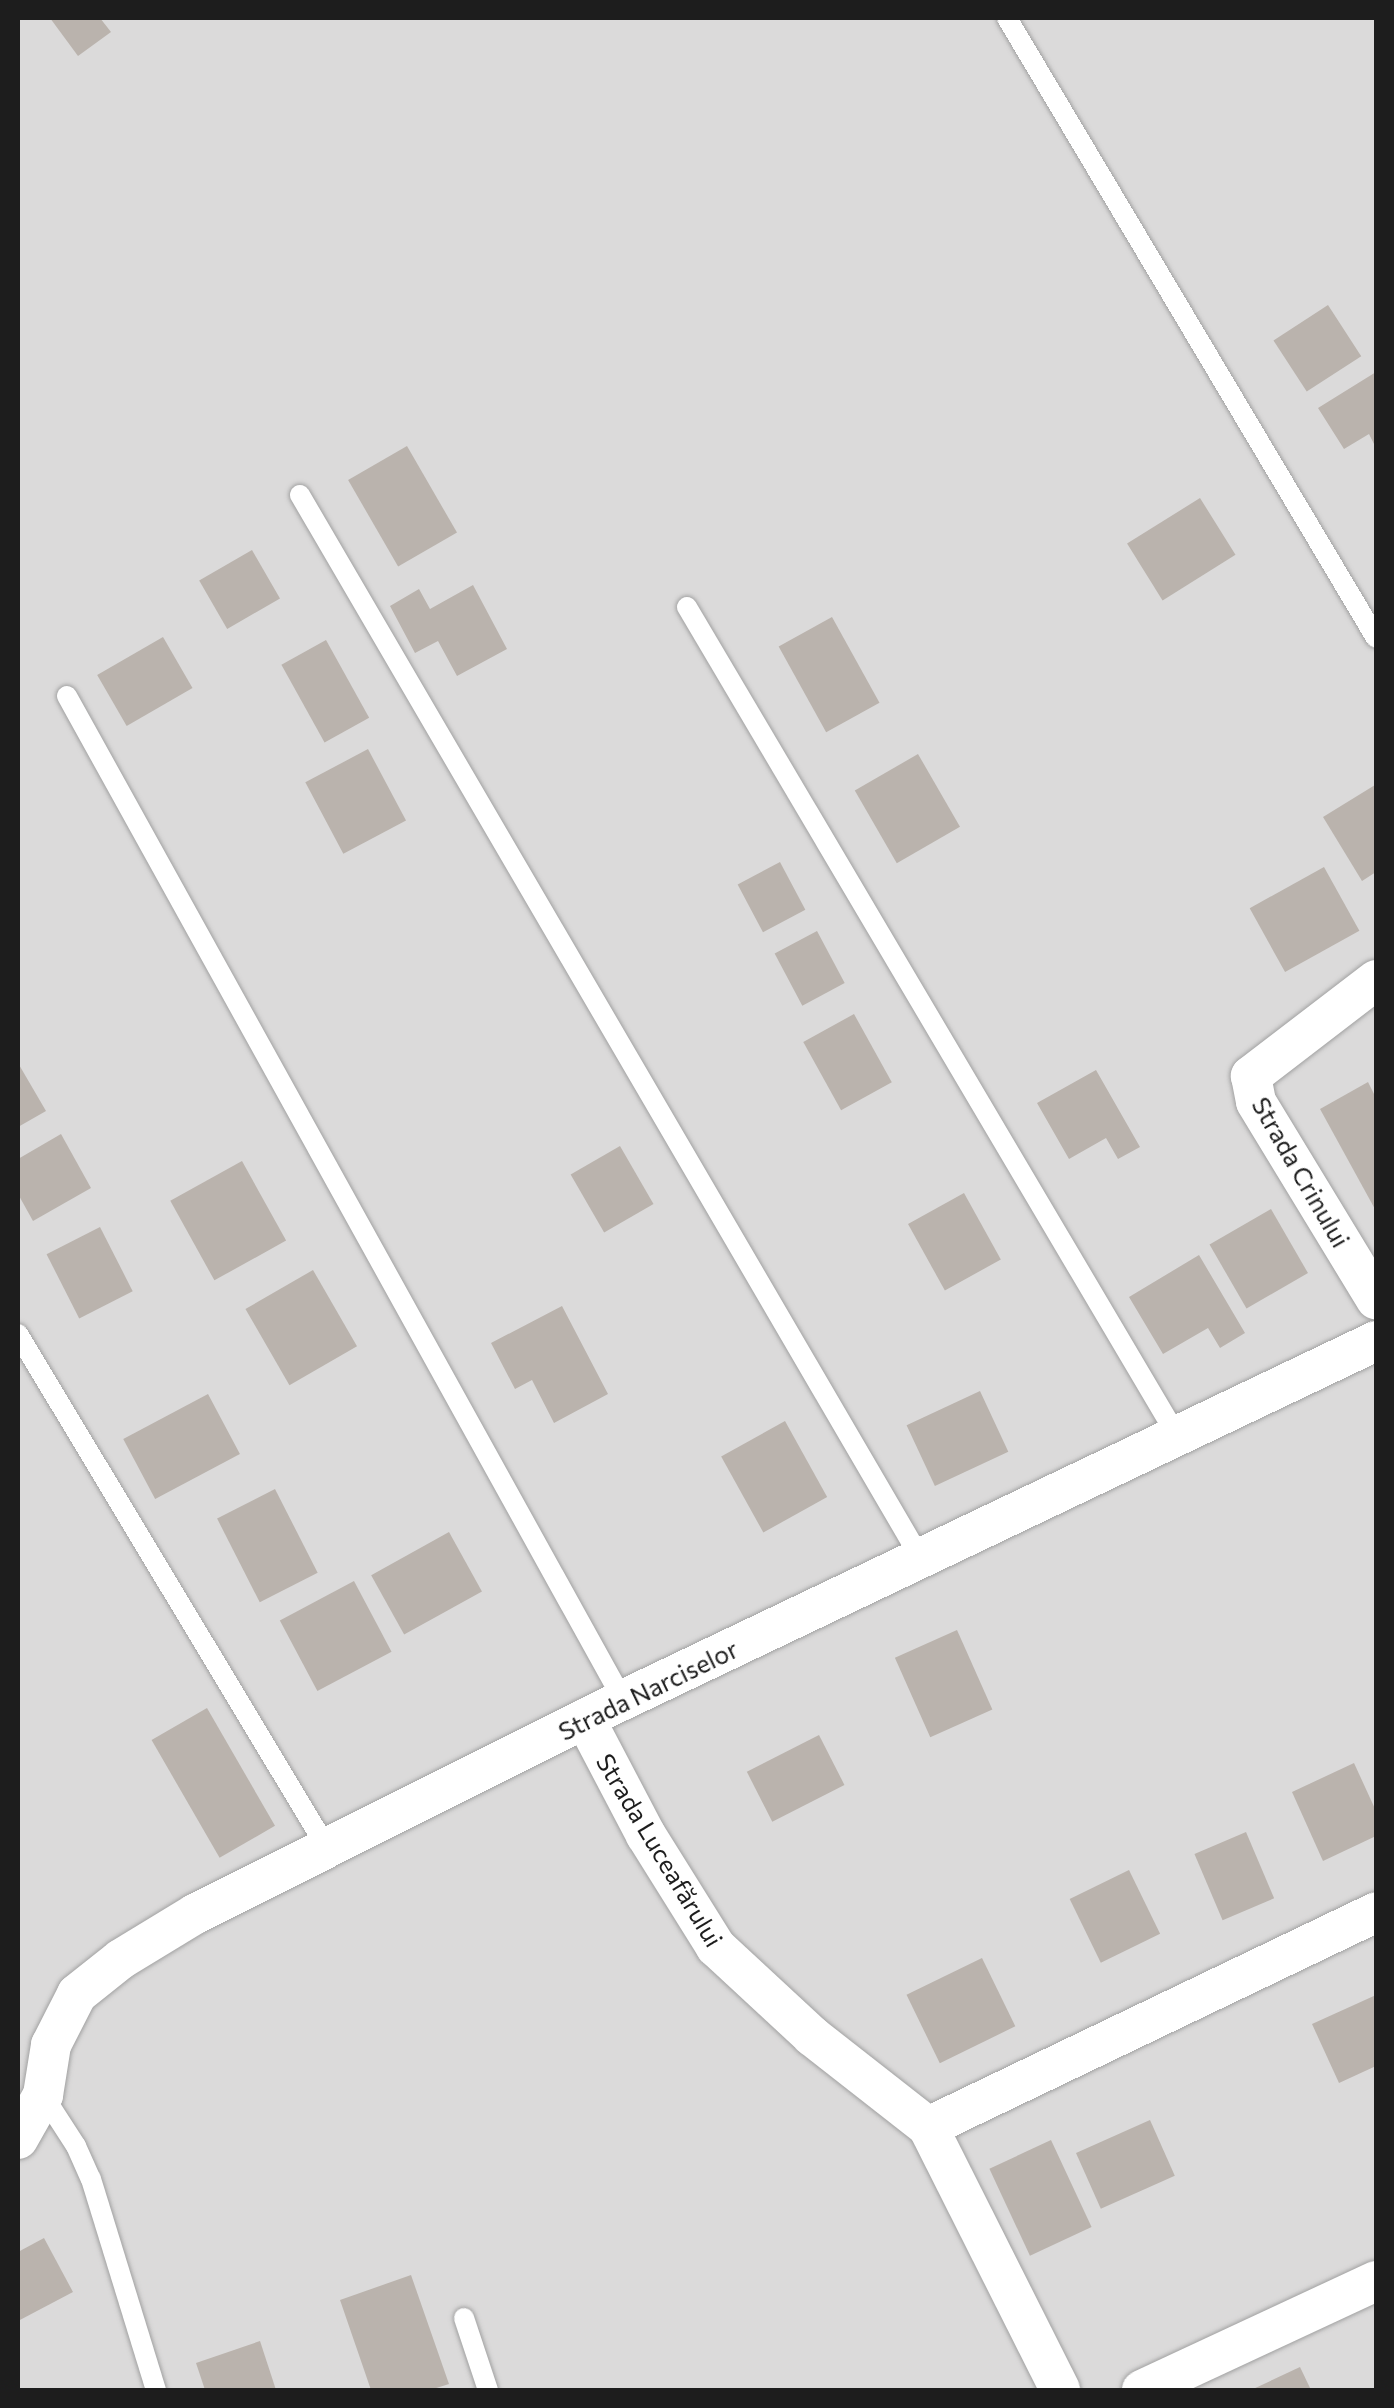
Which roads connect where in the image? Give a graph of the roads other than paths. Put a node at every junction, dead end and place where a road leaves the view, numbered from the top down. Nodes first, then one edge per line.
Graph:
1 (1008, 18) edge
2 (300, 495) dead end
3 (687, 607) dead end
4 (1376, 638) edge
5 (67, 696) dead end
6 (1376, 980) edge
7 (1376, 1299) edge
8 (18, 1334) edge
9 (1376, 1342) edge
10 (1177, 1436) junction
11 (922, 1559) junction
12 (624, 1700) junction
13 (585, 1720) junction
14 (327, 1848) junction
15 (1376, 1912) edge
16 (43, 2095) junction
17 (928, 2126) junction
18 (18, 2139) edge
19 (1376, 2281) edge
20 (464, 2318) dead end
21 (156, 2390) edge
22 (488, 2390) edge
23 (1060, 2390) edge
24 (1142, 2390) edge

1 - 4 lane
2 - 11 lane
3 - 10 lane
5 - 12 lane
6 - 7 street, Strada Crinului
8 - 14 lane
9 - 10 street, Strada Narciselor
10 - 11 street, Strada Narciselor
11 - 12 street, Strada Narciselor
12 - 13 street, Strada Narciselor
13 - 14 street, Strada Narciselor
13 - 17 street, Strada Luceafărului
14 - 16 street, Strada Narciselor
15 - 17 street
16 - 18 street, Strada Narciselor
16 - 21 lane
17 - 23 street, Strada Luceafărului
19 - 24 street
20 - 22 lane

